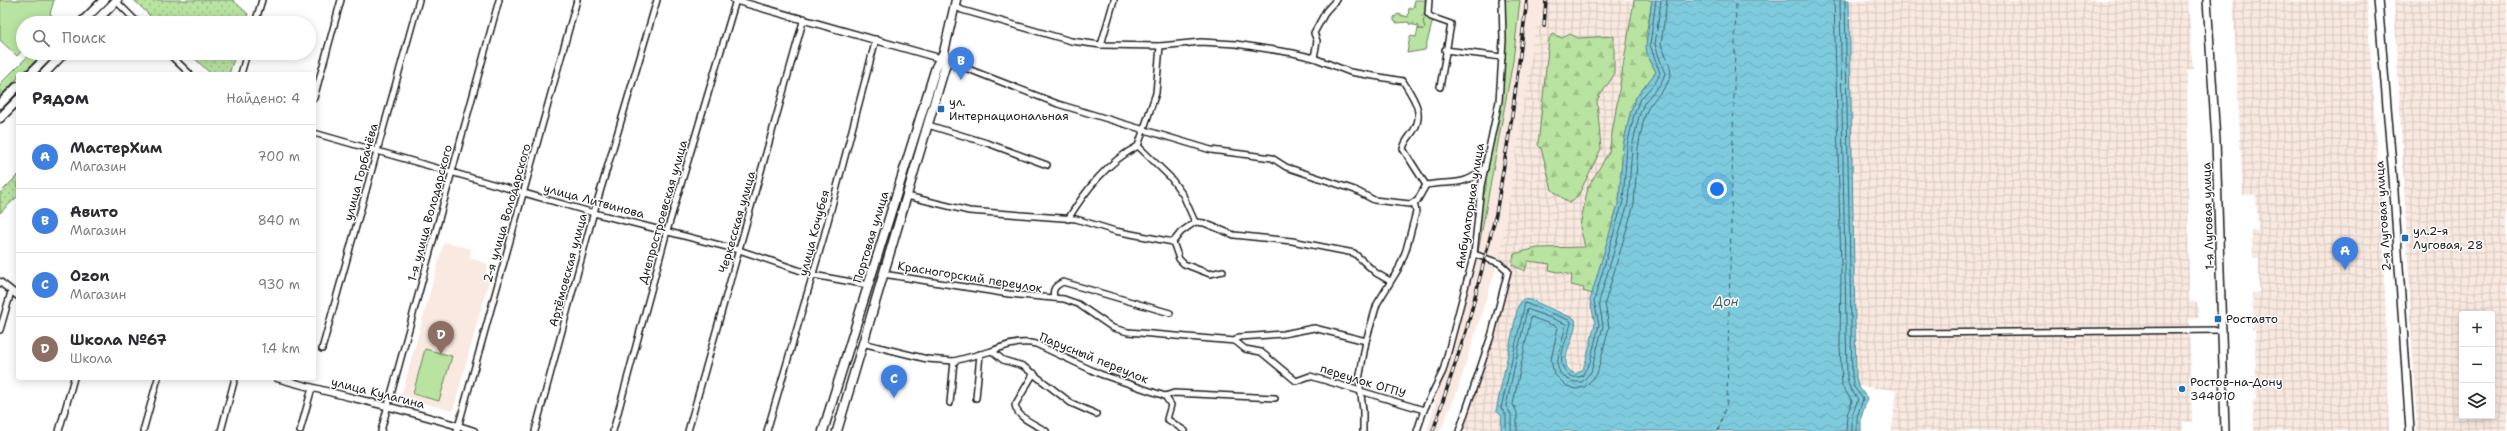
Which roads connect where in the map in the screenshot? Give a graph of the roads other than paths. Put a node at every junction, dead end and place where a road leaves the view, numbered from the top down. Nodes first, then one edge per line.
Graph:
1 (104, 0) edge
2 (262, 0) edge
3 (341, 0) edge
4 (419, 0) edge
5 (499, 0) edge
6 (577, 0) edge
7 (657, 0) edge
8 (735, 0) edge
9 (1114, 0) edge
10 (1336, 0) edge
11 (1429, 0) edge
12 (1502, 0) edge
13 (2207, 0) edge
14 (2378, 0) edge
15 (116, 1) edge
16 (956, 3) edge
17 (88, 16) edge
18 (101, 16) edge
19 (131, 16) edge
20 (258, 16) edge
21 (804, 18) junction
22 (876, 39) junction
23 (1101, 45) junction
24 (1160, 46) junction
25 (1445, 50) junction
26 (943, 57) junction
27 (1502, 57) junction
28 (1314, 58) junction
29 (44, 60) edge
30 (57, 60) edge
31 (175, 60) edge
32 (245, 60) edge
33 (32, 72) edge
34 (46, 72) edge
35 (188, 72) edge
36 (242, 72) edge
37 (1440, 87) dead end
38 (16, 88) edge
39 (316, 91) edge
40 (16, 102) edge
41 (0, 104) edge
42 (0, 118) edge
43 (928, 125) junction
44 (1145, 130) junction
45 (316, 134) edge
46 (1138, 146) junction
47 (378, 150) junction
48 (1047, 165) dead end
49 (1485, 168) junction
50 (451, 171) junction
51 (1426, 185) junction
52 (523, 192) junction
53 (907, 196) junction
54 (1414, 202) junction
55 (594, 213) junction
56 (1068, 219) junction
57 (1195, 222) junction
58 (667, 231) junction
59 (1173, 242) junction
60 (739, 250) junction
61 (1474, 254) junction
62 (1223, 271) dead end
63 (883, 274) junction
64 (813, 275) junction
65 (1390, 281) junction
66 (0, 282) edge
67 (868, 285) junction
68 (11, 292) junction
69 (16, 295) edge
70 (1054, 298) junction
71 (1170, 313) dead end
72 (0, 330) edge
73 (2223, 330) junction
74 (1912, 333) dead end
75 (1235, 341) junction
76 (1366, 341) junction
77 (862, 343) junction
78 (322, 349) dead end
79 (992, 351) junction
80 (980, 354) junction
81 (954, 361) junction
82 (1034, 373) junction
83 (73, 380) edge
84 (157, 380) edge
85 (234, 380) edge
86 (284, 380) edge
87 (1296, 381) joint
88 (312, 388) junction
89 (1361, 391) junction
90 (1165, 396) junction
91 (976, 398) dead end
92 (1275, 398) dead end
93 (950, 403) dead end
94 (388, 406) junction
95 (1424, 410) junction
96 (1096, 414) dead end
97 (458, 428) edge
98 (59, 431) edge
99 (143, 431) edge
100 (220, 431) edge
101 (300, 431) edge
102 (381, 431) edge
103 (474, 431) edge
104 (535, 431) edge
105 (613, 431) edge
106 (688, 431) edge
107 (767, 431) edge
108 (822, 431) edge
109 (837, 431) edge
110 (1046, 431) edge
111 (1186, 431) edge
112 (1363, 431) edge
113 (1416, 431) edge
114 (1459, 431) edge
115 (2225, 431) edge
116 (2410, 431) edge

1 - 17 main road
2 - 20 street
3 - 39 street
4 - 47 street, улица Горбачёва
5 - 50 street, 1-я улица Володарского
6 - 52 street, 2-я улица Володарского
7 - 55 street, Артёмовская улица
8 - 21 street
8 - 58 street, Днепростроевская улица
9 - 23 street
10 - 28 street
11 - 25 street
12 - 27 street, Амбулаторная улица
13 - 73 main road, 1-я Луговая улица
14 - 116 main road, 2-я Луговая улица
15 - 18 main road
15 - 19 street
16 - 23 street
16 - 26 main road, Портовая улица
21 - 22 street
21 - 60 street, Черкесская улица
22 - 26 street
22 - 64 street, улица Кочубея
23 - 24 street
24 - 28 street
24 - 44 street
25 - 27 street
25 - 37 street
26 - 43 main road, Портовая улица
26 - 44 street
26 - 67 main road, Портовая улица
27 - 49 street, Амбулаторная улица
28 - 51 street
29 - 33 main road
30 - 34 main road
31 - 35 street
32 - 36 street
38 - 41 main road
40 - 42 main road
43 - 48 street
43 - 53 main road, Портовая улица
44 - 46 street
44 - 54 street
45 - 47 street, улица Литвинова
46 - 56 street
46 - 57 street
47 - 50 street, улица Литвинова
47 - 78 street, улица Горбачёва
49 - 51 street
49 - 61 street, Амбулаторная улица
50 - 52 street, улица Литвинова
50 - 94 street, 1-я улица Володарского
51 - 54 street
52 - 55 street, улица Литвинова
52 - 97 street, 2-я улица Володарского
53 - 56 street
53 - 63 main road, Портовая улица
54 - 65 street
55 - 58 street, улица Литвинова
55 - 104 street, Артёмовская улица
56 - 59 street
57 - 59 street
57 - 65 street
58 - 60 street, улица Литвинова
58 - 105 street, Днепростроевская улица
59 - 62 street
60 - 64 street, улица Литвинова
60 - 106 street, Черкесская улица
61 - 95 street, Амбулаторная улица
61 - 114 street
63 - 70 street, Красногорский переулок
63 - 77 main road, Портовая улица
64 - 67 street, улица Литвинова
64 - 107 street, улица Кочубея
65 - 76 street
66 - 68 street
67 - 108 main road, Портовая улица
68 - 69 street
68 - 72 street
70 - 71 street, Красногорский переулок
70 - 75 street, Красногорский переулок
73 - 74 street
73 - 115 main road, 1-я Луговая улица
75 - 76 street, Красногорский переулок
75 - 87 street, Красногорский переулок
76 - 89 street
77 - 81 street, Парусный переулок
77 - 109 main road, Портовая улица
79 - 80 street, Парусный переулок
79 - 82 street
79 - 90 street, Парусный переулок
80 - 81 street, Парусный переулок
80 - 91 street
81 - 93 street
82 - 96 street
82 - 110 street
83 - 98 street
84 - 99 street
85 - 100 street
86 - 88 street, улица Кулагина
87 - 89 street, переулок ОГПУ
88 - 94 street, улица Кулагина
88 - 101 street
89 - 95 street, переулок ОГПУ
89 - 112 street
90 - 92 street, Парусный переулок
90 - 111 street
94 - 97 street, улица Кулагина
94 - 102 street, 1-я улица Володарского
95 - 113 street, Амбулаторная улица
97 - 103 street, улица Кулагина

